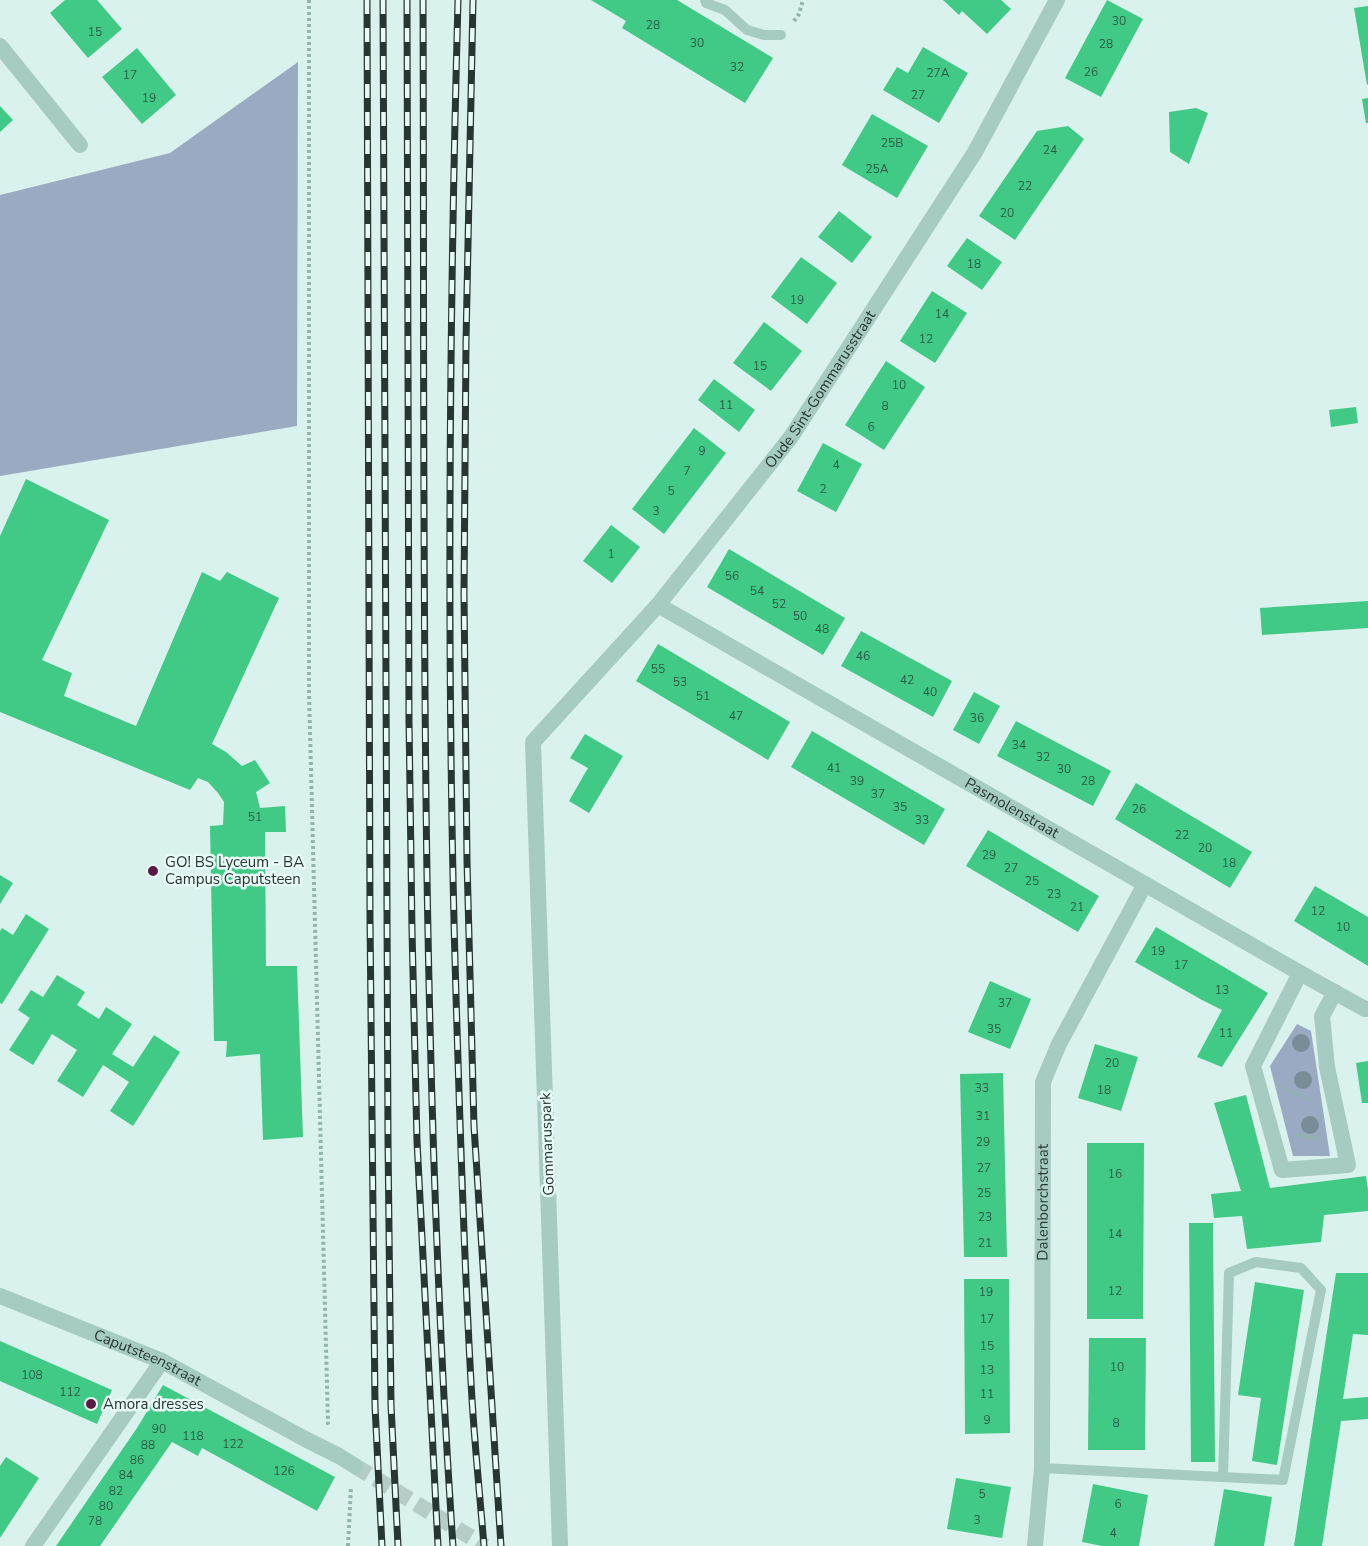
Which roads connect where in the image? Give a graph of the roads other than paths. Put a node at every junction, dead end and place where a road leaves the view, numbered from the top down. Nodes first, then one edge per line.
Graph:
1 (705, 0) edge
2 (1057, 0) edge
3 (781, 35) dead end
4 (0, 46) edge
5 (80, 145) dead end
6 (658, 605) junction
7 (533, 742) joint
8 (1145, 884) junction
9 (1300, 972) junction
10 (1335, 992) junction
11 (1368, 1009) edge
12 (0, 1296) edge
13 (162, 1361) junction
14 (355, 1466) tunnel mouth
15 (1042, 1468) junction
16 (1223, 1477) junction
17 (33, 1546) edge
18 (560, 1546) edge
19 (1035, 1546) edge

1 - 3 lane
2 - 6 street, Oude Sint-Gommarusstraat
4 - 5 street
6 - 7 street, Oude Sint-Gommarusstraat
6 - 8 street, Pasmolenstraat
7 - 18 street, Gommaruspark
8 - 9 street, Pasmolenstraat
8 - 15 street, Dalenborchstraat
9 - 10 street, Pasmolenstraat
9 - 10 street
10 - 11 street, Pasmolenstraat
12 - 13 street, Caputsteenstraat
13 - 14 street, Caputsteenstraat
13 - 17 street
15 - 16 lane
15 - 19 street, Dalenborchstraat
16 - 16 lane

